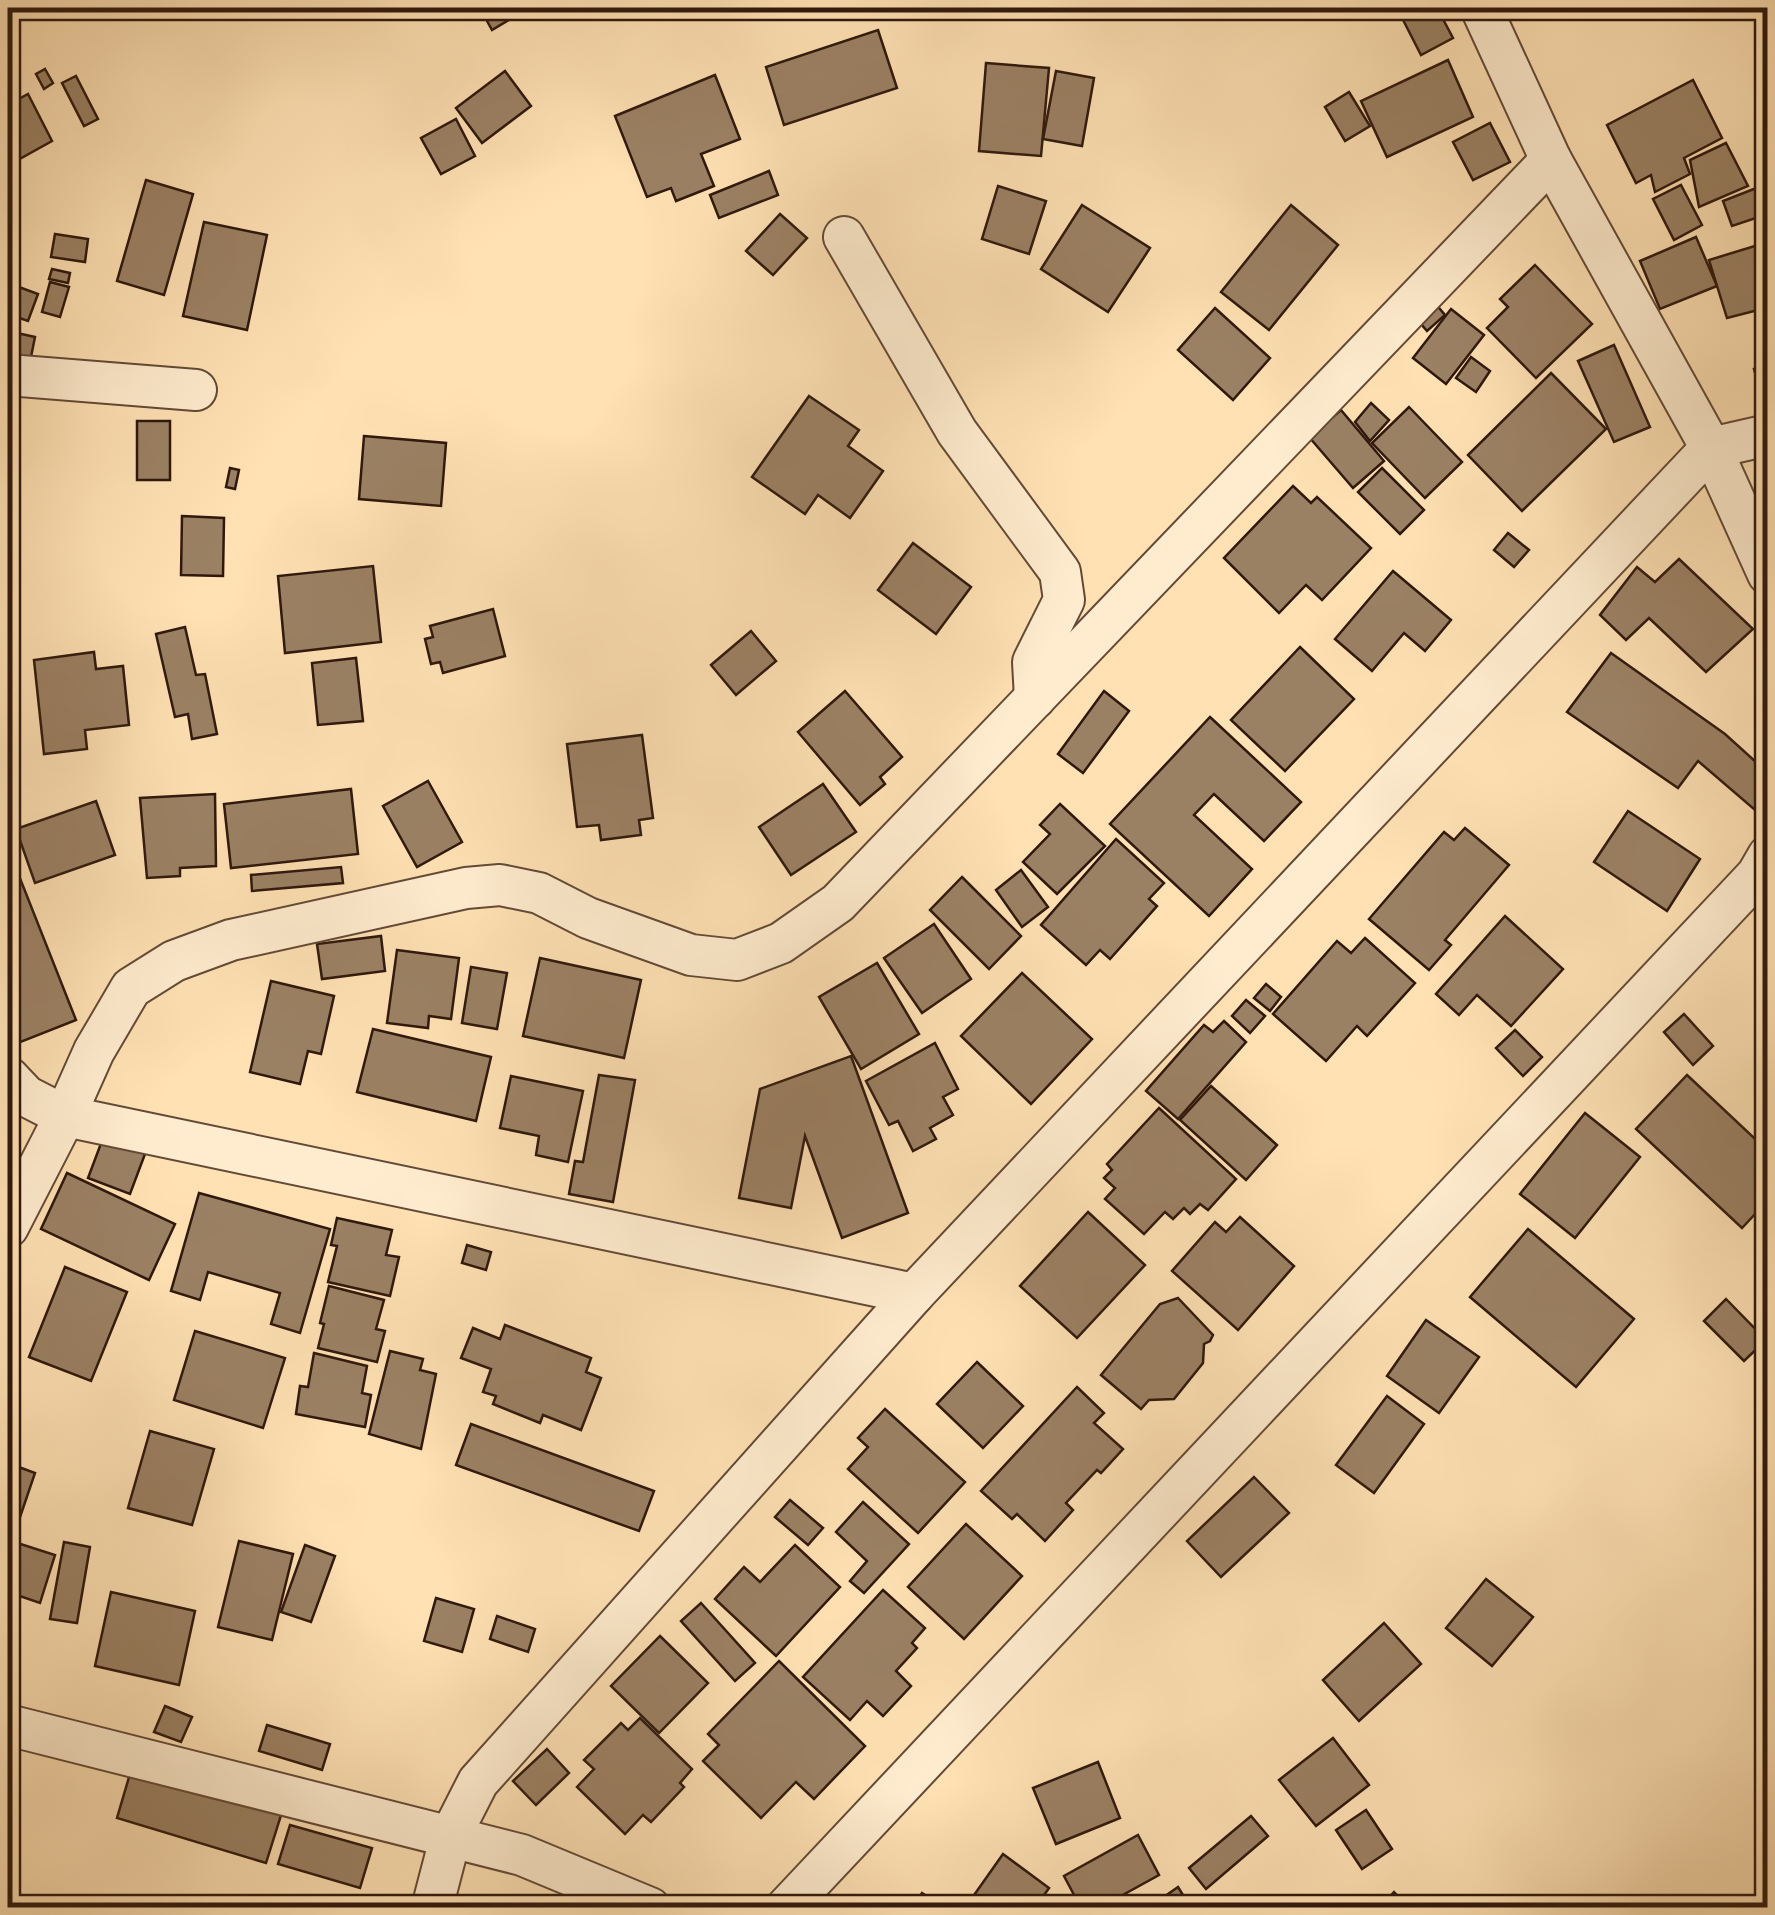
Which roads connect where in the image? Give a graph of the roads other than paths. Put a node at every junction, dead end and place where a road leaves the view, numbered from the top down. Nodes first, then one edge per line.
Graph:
1 (1481, 8) edge
2 (1552, 160) junction
3 (844, 237) dead end
4 (8, 375) edge
5 (196, 390) dead end
6 (1768, 434) edge
7 (1711, 448) junction
8 (1768, 574) edge
9 (1035, 698) junction
10 (1768, 856) edge
11 (8, 1077) edge
12 (65, 1116) junction
13 (8, 1227) edge
14 (914, 1294) junction
15 (8, 1725) edge
16 (451, 1836) junction
17 (432, 1908) edge
18 (650, 1908) edge
19 (786, 1908) edge

1 - 2 street
2 - 7 street
2 - 9 street
3 - 9 street
4 - 5 street
6 - 7 street
7 - 8 street
7 - 14 street
9 - 12 street
10 - 19 street
11 - 12 street
12 - 13 street
12 - 14 street
14 - 16 street
15 - 16 street
16 - 17 street
16 - 18 street

